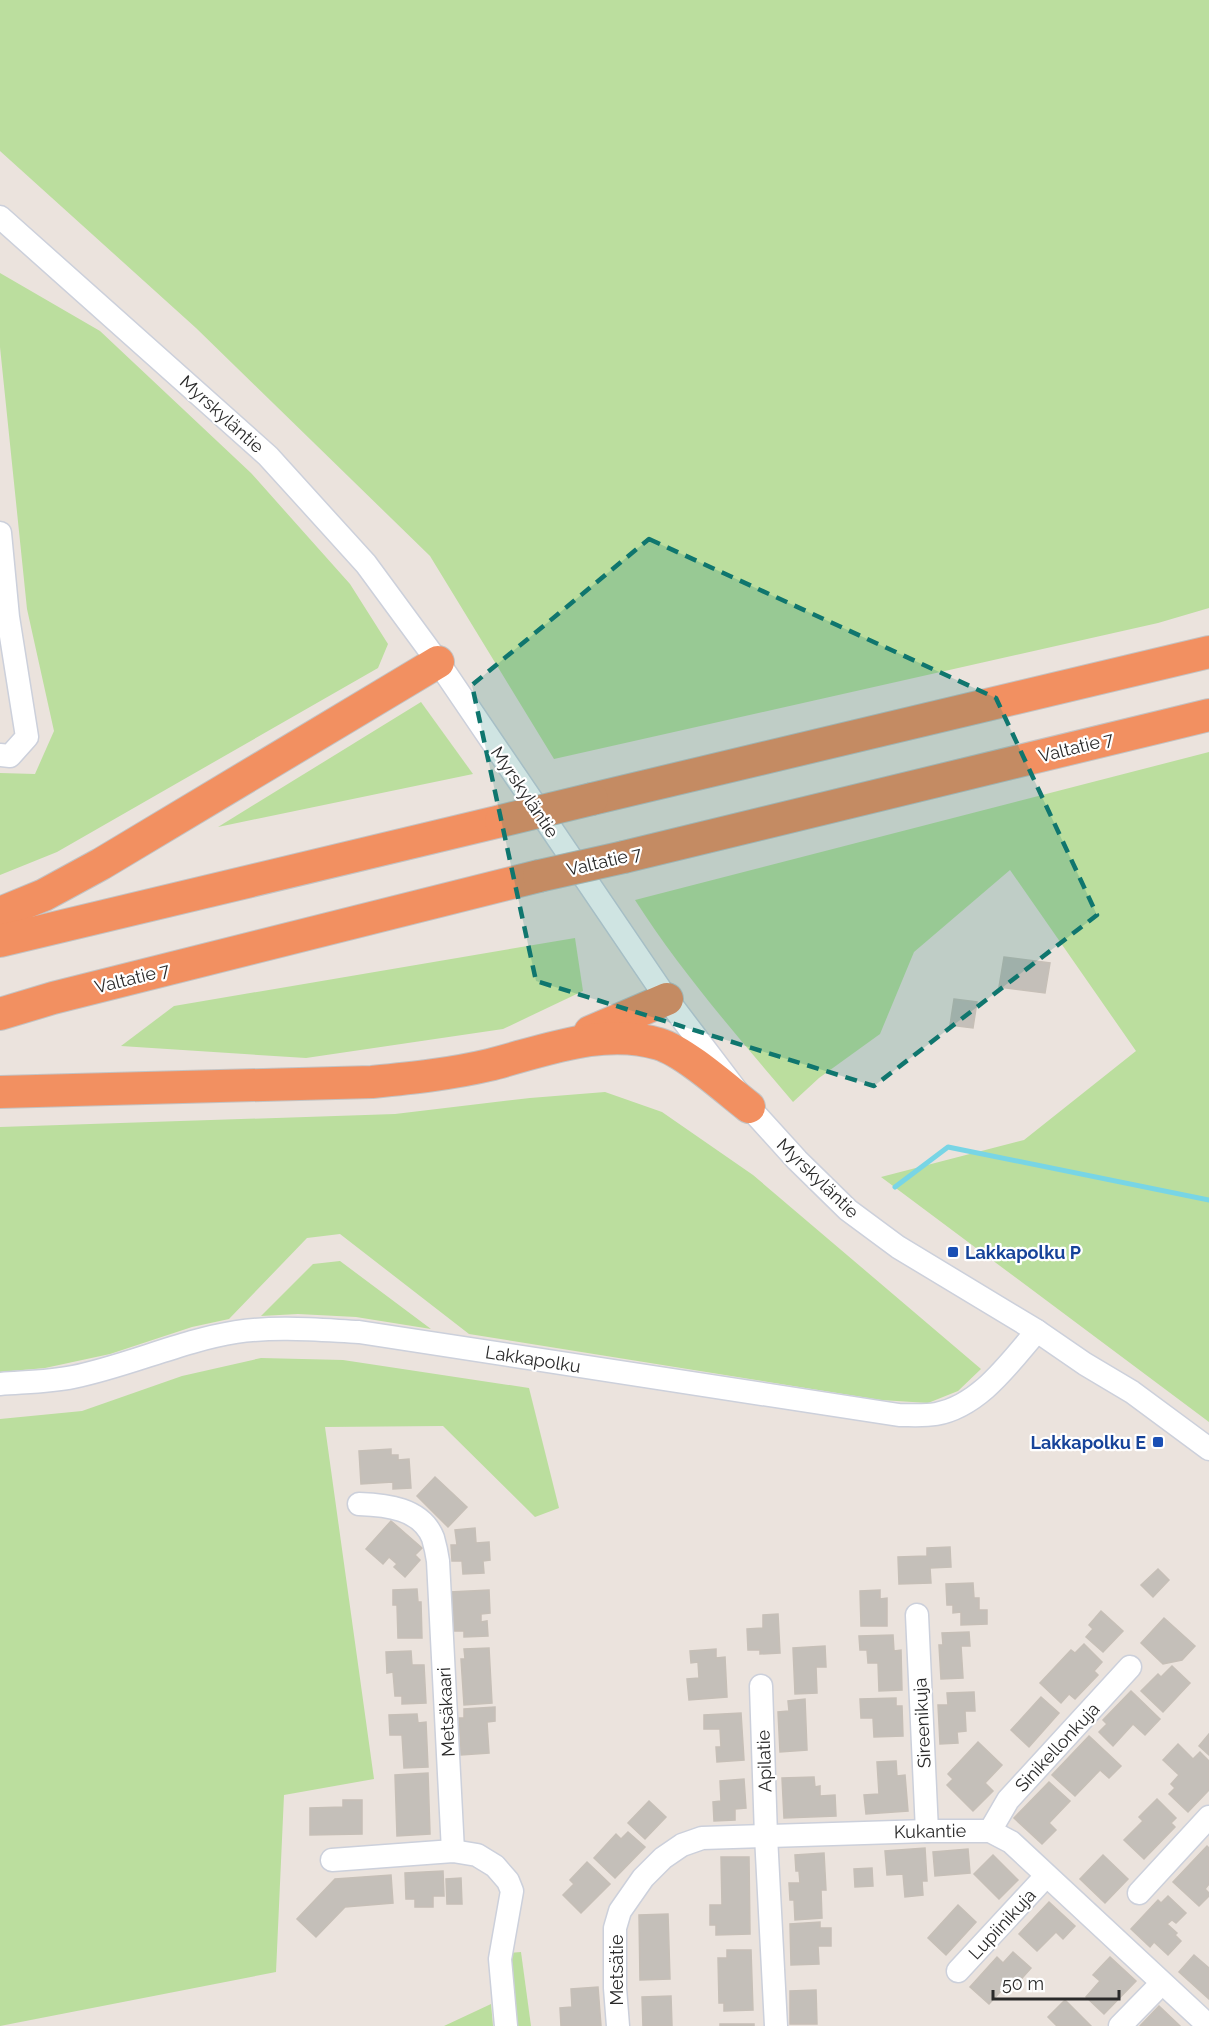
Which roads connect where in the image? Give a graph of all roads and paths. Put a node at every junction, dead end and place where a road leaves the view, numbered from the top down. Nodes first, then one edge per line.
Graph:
1 (0, 217) edge
2 (0, 533) edge
3 (1209, 652) edge
4 (438, 662) junction
5 (1209, 715) edge
6 (0, 755) edge
7 (0, 913) edge
8 (0, 941) edge
9 (667, 999) junction
10 (0, 1014) edge
11 (559, 1046) junction
12 (0, 1092) edge
13 (749, 1107) junction
14 (1037, 1330) junction
15 (0, 1384) edge
16 (1209, 1449) edge
17 (359, 1504) dead end
18 (917, 1615) dead end
19 (1130, 1667) dead end
20 (761, 1686) dead end
21 (1209, 1817) edge
22 (927, 1831) junction
23 (990, 1831) junction
24 (766, 1836) junction
25 (453, 1851) junction
26 (332, 1860) dead end
27 (1046, 1876) junction
28 (1139, 1893) dead end
29 (958, 1971) dead end
30 (1162, 1983) junction
31 (506, 2026) edge
32 (618, 2026) edge
33 (776, 2026) edge
34 (1120, 2026) edge
35 (1209, 2026) edge

1 - 4 street, Myrskyläntie
2 - 6 street
3 - 8 highway, bridge
4 - 7 highway
4 - 9 street, Myrskyläntie
5 - 10 highway, Valtatie 7, bridge
9 - 11 highway
9 - 13 street, Myrskyläntie
11 - 12 highway
11 - 13 highway
13 - 14 street, Myrskyläntie
14 - 15 street, Lakkapolku
14 - 16 street, Myrskyläntie
17 - 25 street, Metsäkaari
18 - 22 street, Sireenikuja
19 - 23 street, Sinikellonkuja
20 - 24 street, Apilatie
21 - 28 street
22 - 23 street, Kukantie
22 - 24 street, Kukantie
23 - 27 street, Kukantie
24 - 32 street, Metsätie
24 - 33 street
25 - 26 street
25 - 31 street
27 - 29 street, Lupiinikuja
27 - 30 street, Kukantie
30 - 34 street
30 - 35 street, Kukantie

